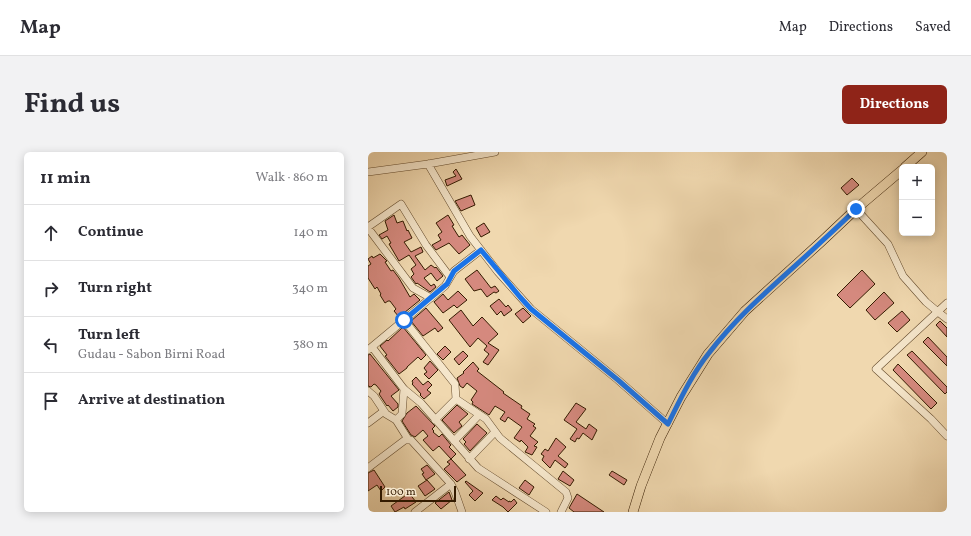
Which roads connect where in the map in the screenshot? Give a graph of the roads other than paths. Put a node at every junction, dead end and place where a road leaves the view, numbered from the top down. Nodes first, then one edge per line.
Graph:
1 (494, 152) edge
2 (922, 152) edge
3 (428, 164) junction
4 (908, 164) edge
5 (368, 172) edge
6 (899, 173) edge
7 (856, 209) junction
8 (368, 227) edge
9 (481, 250) junction
10 (450, 277) junction
11 (431, 298) junction
12 (947, 303) edge
13 (938, 312) junction
14 (947, 319) edge
15 (404, 320) junction
16 (370, 349) edge
17 (404, 389) junction
18 (368, 391) edge
19 (456, 399) junction
20 (384, 411) junction
21 (479, 415) junction
22 (396, 420) junction
23 (435, 420) junction
24 (368, 423) edge
25 (668, 424) junction
26 (495, 432) junction
27 (947, 436) edge
28 (408, 439) junction
29 (454, 441) junction
30 (469, 459) junction
31 (368, 468) edge
32 (451, 484) junction
33 (415, 512) edge
34 (462, 512) edge
35 (546, 512) edge
36 (561, 512) edge
37 (633, 512) edge

1 - 3 street
2 - 4 main road
3 - 5 street
3 - 9 street
6 - 7 main road
7 - 13 street
7 - 25 main road
8 - 10 street
8 - 11 street
9 - 10 street
9 - 25 street
10 - 11 street
11 - 15 street
12 - 13 street
13 - 14 street
13 - 27 street
15 - 16 street
15 - 19 street
16 - 17 street
17 - 22 street
17 - 23 street
18 - 20 street
19 - 21 street
19 - 23 street
20 - 22 street
20 - 24 street
21 - 26 street
21 - 29 street
22 - 28 street
23 - 29 street
25 - 37 main road
26 - 30 street
26 - 36 street
28 - 31 street
28 - 32 street
29 - 30 street
30 - 35 street
32 - 33 street
32 - 34 street

